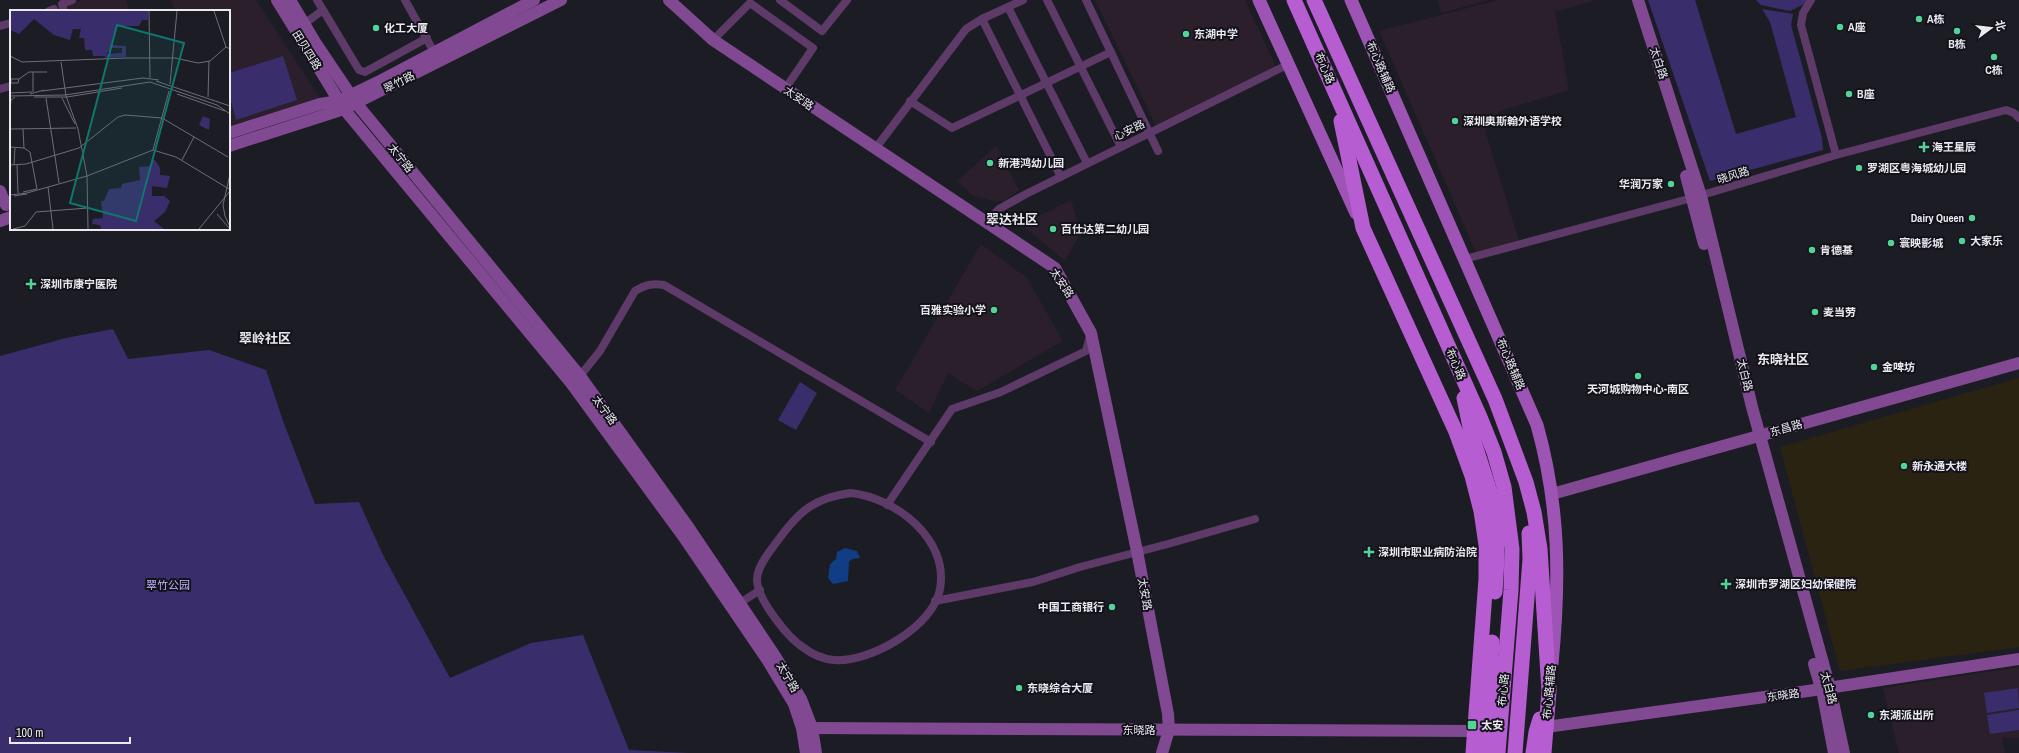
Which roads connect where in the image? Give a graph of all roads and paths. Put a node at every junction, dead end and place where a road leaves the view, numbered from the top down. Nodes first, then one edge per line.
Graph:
1 (72, 0) edge
2 (276, 0) edge
3 (290, 0) edge
4 (317, 0) edge
5 (405, 0) edge
6 (534, 0) edge
7 (561, 0) edge
8 (670, 0) edge
9 (780, 0) edge
10 (847, 0) edge
11 (1023, 0) edge
12 (1047, 0) edge
13 (1086, 0) edge
14 (1258, 0) edge
15 (1294, 0) edge
16 (1314, 0) edge
17 (1351, 0) edge
18 (1630, 0) edge
19 (1638, 0) edge
20 (1811, 0) edge
21 (63, 7) edge
22 (1008, 7) junction
23 (323, 10) junction
24 (982, 18) junction
25 (10, 23) edge
26 (304, 24) junction
27 (0, 26) edge
28 (427, 38) junction
29 (713, 40) junction
30 (310, 45) junction
31 (434, 52) junction
32 (1111, 52) junction
33 (1287, 65) junction
34 (1081, 67) junction
35 (1047, 83) junction
36 (10, 86) edge
37 (0, 89) edge
38 (785, 89) junction
39 (1336, 93) junction
40 (1020, 96) junction
41 (353, 99) junction
42 (910, 101) junction
43 (341, 105) junction
44 (2019, 118) edge
45 (1150, 132) junction
46 (230, 133) edge
47 (230, 146) edge
48 (1121, 147) junction
49 (875, 149) junction
50 (1158, 151) dead end
51 (1836, 155) junction
52 (1087, 164) junction
53 (1061, 177) junction
54 (0, 191) edge
55 (1696, 197) junction
56 (6, 206) edge
57 (10, 218) edge
58 (0, 221) edge
59 (986, 223) junction
60 (1363, 228) junction
61 (1465, 259) junction
62 (1091, 333) junction
63 (1455, 362) junction
64 (2019, 363) edge
65 (580, 376) junction
66 (1757, 436) junction
67 (931, 442) junction
68 (1514, 453) junction
69 (1552, 494) junction
70 (887, 504) junction
71 (1255, 519) dead end
72 (1137, 551) junction
73 (760, 590) junction
74 (936, 600) junction
75 (740, 603) junction
76 (2019, 659) edge
77 (1826, 689) junction
78 (1549, 691) junction
79 (1546, 727) junction
80 (807, 728) junction
81 (1169, 730) junction
82 (1475, 731) junction
83 (806, 753) edge
84 (816, 753) edge
85 (1162, 753) edge
86 (1473, 753) edge
87 (1485, 753) edge
88 (1498, 753) edge
89 (1515, 753) edge
90 (1533, 753) edge
91 (1544, 753) edge
92 (1834, 753) edge
93 (1844, 753) edge

1 - 21 street
2 - 30 main road, 田贝四路
3 - 26 main road, 田贝四路
4 - 23 street
5 - 28 street
6 - 31 main road, 翠竹路
7 - 41 main road, 翠竹路
8 - 29 main road, 太安路
9 - 10 street
11 - 22 street
12 - 34 street
13 - 32 street
14 - 33 main road
15 - 39 highway, 布心路
16 - 68 highway, 布心路
17 - 61 main road, 布心路辅路
18 - 55 main road, 太白路
19 - 55 main road, 太白路
20 - 51 street
22 - 24 street
22 - 35 street
23 - 26 street
23 - 28 street
24 - 40 street
24 - 42 street
25 - 27 street
26 - 30 main road, 田贝四路
28 - 31 street
29 - 38 main road, 太安路
29 - 38 street
30 - 41 main road, 田贝四路
30 - 43 main road, 田贝四路
31 - 41 main road, 翠竹路
32 - 34 street
32 - 45 street
33 - 45 street, 心安路
33 - 60 main road
34 - 35 street
34 - 48 street
35 - 40 street
35 - 52 street
36 - 37 street
38 - 49 main road, 太安路
39 - 60 highway
39 - 63 highway, 布心路
40 - 42 street
40 - 53 street
41 - 43 main road, 翠竹路
41 - 65 main road, 太宁路
42 - 49 street
43 - 46 main road, 翠竹路
43 - 47 main road, 翠竹路
43 - 80 main road, 太宁路
44 - 51 street, 晓风路
45 - 48 street, 心安路
45 - 50 street
48 - 52 street, 心安路
49 - 59 main road, 太安路
51 - 55 street, 晓风路
52 - 53 street, 心安路
53 - 59 street, 心安路
54 - 56 main road
55 - 61 street, 晓风路
55 - 66 main road, 太白路
57 - 58 main road
59 - 62 main road, 太安路
60 - 82 highway
61 - 69 main road, 布心路辅路
62 - 67 street
62 - 72 main road, 太安路
63 - 87 highway
63 - 88 highway, 布心路
64 - 66 main road, 东昌路
65 - 67 street
65 - 75 main road, 太宁路
66 - 69 main road, 东昌路
66 - 77 main road, 太白路
67 - 70 street
68 - 78 highway, 布心路
68 - 89 highway, 布心路
69 - 78 main road, 布心路辅路
70 - 73 street
70 - 74 street
71 - 72 street
72 - 74 street
72 - 81 main road, 太安路
73 - 74 street
73 - 75 street
75 - 80 main road, 太宁路
76 - 77 main road, 东晓路
77 - 79 main road, 东晓路
77 - 92 main road, 太白路
77 - 93 main road, 太白路
78 - 79 highway, 布心路辅路
78 - 90 highway
79 - 91 highway, 布心路辅路
80 - 81 main road, 东晓路
80 - 83 main road, 太宁路
80 - 84 main road, 太宁路
81 - 82 main road, 东晓路
81 - 85 main road, 太安路
82 - 86 highway

